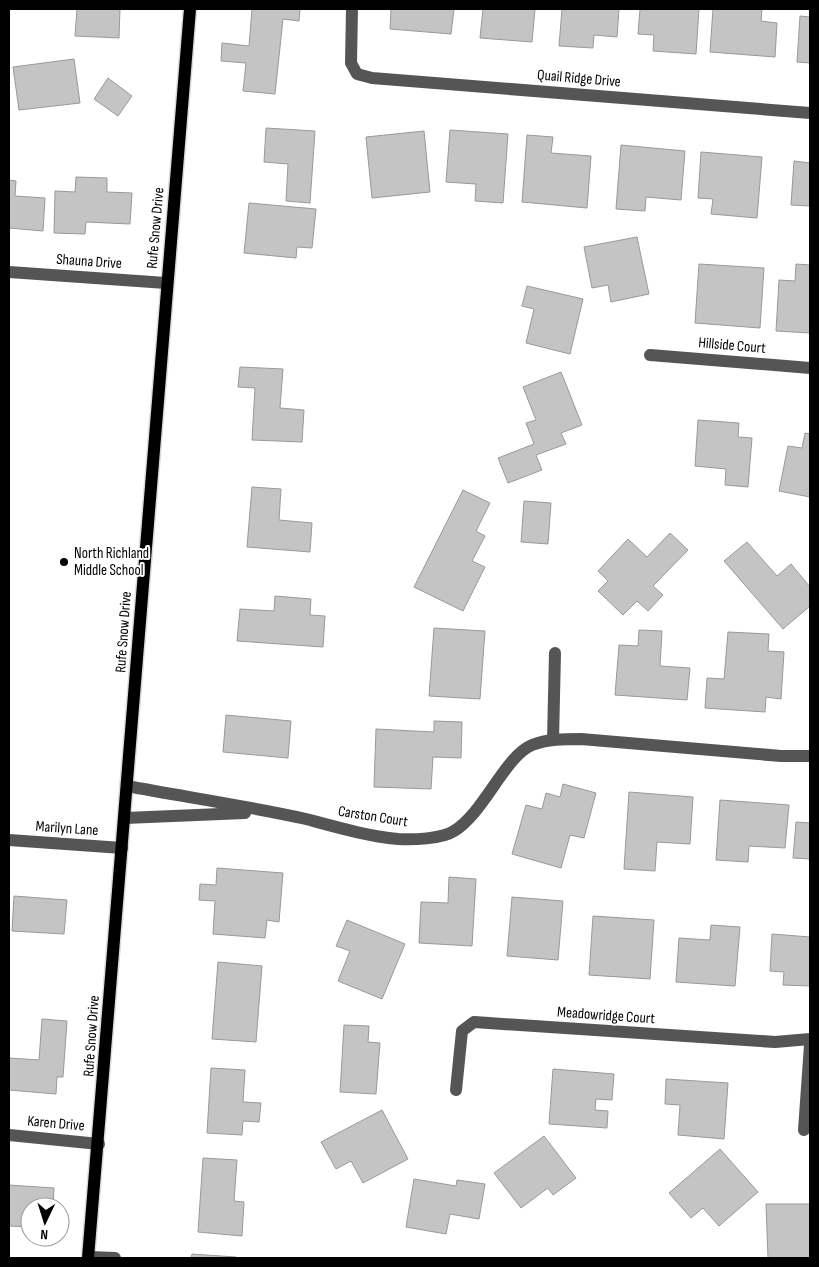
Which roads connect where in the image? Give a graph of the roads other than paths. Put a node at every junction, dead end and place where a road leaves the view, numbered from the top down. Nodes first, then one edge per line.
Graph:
1 (190, 9) edge
2 (352, 9) edge
3 (810, 113) edge
4 (9, 272) edge
5 (166, 283) junction
6 (650, 355) dead end
7 (810, 368) edge
8 (556, 653) dead end
9 (553, 740) junction
10 (810, 756) edge
11 (127, 786) junction
12 (268, 812) junction
13 (125, 818) junction
14 (9, 840) edge
15 (122, 848) junction
16 (810, 1039) edge
17 (810, 1045) edge
18 (456, 1090) dead end
19 (804, 1130) dead end
20 (9, 1135) edge
21 (99, 1144) junction
22 (88, 1257) edge
23 (115, 1258) edge

1 - 5 main road, Rufe Snow Drive
2 - 3 street, Quail Ridge Drive
4 - 5 street, Shauna Drive
5 - 11 main road, Rufe Snow Drive
6 - 7 street, Hillside Court
8 - 9 street
9 - 10 street, Carston Court
9 - 12 street, Carston Court
11 - 12 street, Carston Court
11 - 13 main road, Rufe Snow Drive
12 - 13 street, Carston Court
13 - 15 main road, Rufe Snow Drive
14 - 15 street, Marilyn Lane
15 - 21 main road, Rufe Snow Drive
16 - 18 street, Meadowridge Court
17 - 19 street
20 - 21 street, Karen Drive
21 - 22 main road, Rufe Snow Drive
22 - 23 street

